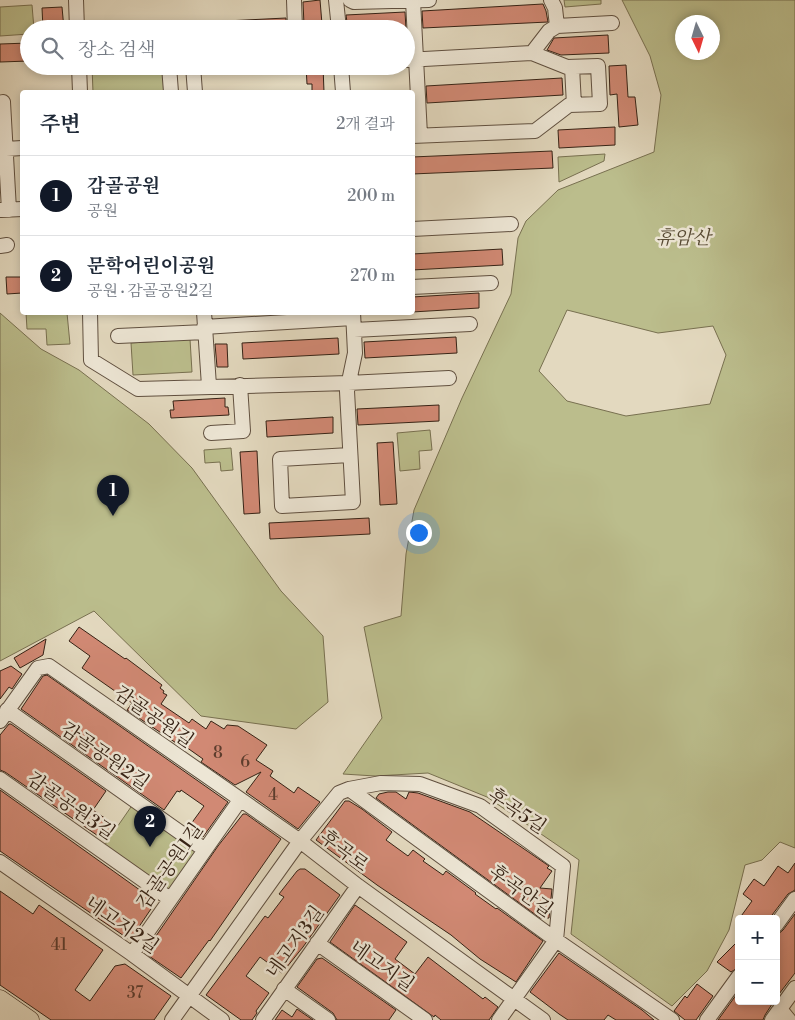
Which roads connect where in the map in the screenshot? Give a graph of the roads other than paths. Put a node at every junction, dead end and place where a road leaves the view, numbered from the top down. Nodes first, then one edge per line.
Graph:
1 (76, 0) edge
2 (294, 0) edge
3 (336, 0) edge
4 (350, 0) edge
5 (429, 0) edge
6 (551, 0) edge
7 (413, 1) edge
8 (77, 20) edge
9 (295, 20) edge
10 (338, 20) edge
11 (412, 20) edge
12 (612, 23) dead end
13 (556, 26) junction
14 (532, 53) junction
15 (415, 60) edge
16 (572, 67) junction
17 (79, 75) edge
18 (170, 75) edge
19 (194, 75) edge
20 (341, 75) edge
21 (412, 75) edge
22 (80, 90) edge
23 (171, 90) edge
24 (195, 90) edge
25 (342, 90) edge
26 (413, 90) edge
27 (0, 102) edge
28 (574, 105) junction
29 (415, 120) edge
30 (416, 135) edge
31 (6, 149) junction
32 (20, 149) edge
33 (4, 191) edge
34 (10, 210) edge
35 (511, 224) dead end
36 (415, 229) edge
37 (491, 282) dead end
38 (415, 287) edge
39 (90, 315) edge
40 (204, 315) edge
41 (354, 320) edge
42 (470, 324) dead end
43 (205, 330) junction
44 (118, 336) dead end
45 (449, 378) dead end
46 (348, 383) junction
47 (209, 386) junction
48 (240, 386) junction
49 (211, 433) dead end
50 (350, 455) junction
51 (4, 715) edge
52 (0, 778) edge
53 (349, 789) junction
54 (240, 800) junction
55 (300, 841) junction
56 (205, 850) junction
57 (0, 862) edge
58 (358, 886) junction
59 (170, 899) junction
60 (795, 899) edge
61 (780, 920) edge
62 (556, 940) junction
63 (317, 943) junction
64 (132, 954) junction
65 (735, 982) edge
66 (284, 988) junction
67 (795, 988) edge
68 (189, 997) junction
69 (514, 999) junction
70 (0, 1000) edge
71 (0, 1015) edge
72 (781, 1016) edge
73 (7, 1020) edge
74 (30, 1020) edge
75 (172, 1020) edge
76 (222, 1020) edge
77 (262, 1020) edge
78 (328, 1020) edge
79 (425, 1020) edge
80 (499, 1020) edge
81 (543, 1020) edge
82 (672, 1020) edge
83 (707, 1020) edge

1 - 8 street
2 - 9 street
3 - 10 street
4 - 7 street
5 - 7 street
6 - 13 street
7 - 11 street
12 - 13 street
13 - 14 street
14 - 15 street
14 - 16 street
16 - 28 street
16 - 28 street
17 - 22 street
18 - 23 street
19 - 24 street
20 - 25 street
21 - 26 street
27 - 31 street
28 - 30 street
29 - 30 street
31 - 32 street
31 - 33 street
33 - 34 street
35 - 36 street
37 - 38 street
39 - 47 street
40 - 43 street
41 - 42 street
41 - 43 street
41 - 46 street
43 - 44 street
43 - 47 street
45 - 46 street
46 - 48 street
46 - 50 street
47 - 48 street
48 - 49 street
50 - 50 street
51 - 54 street, 감골공원길
51 - 56 street, 감골공원2길
52 - 59 street, 감골공원3길
53 - 55 street, 후곡5길
53 - 62 street, 후곡안길
53 - 62 street, 후곡5길
54 - 55 street, 감골공원길
54 - 56 street, 감골공원1길
55 - 58 street, 후곡로
55 - 68 street, 후곡로
56 - 59 street, 감골공원1길
57 - 64 street, 네고지2길
58 - 63 street, 네고지3길
58 - 69 street, 후곡로
59 - 64 street, 감골공원1길
60 - 61 street
62 - 69 street
62 - 82 street, 후곡안길
63 - 66 street, 네고지3길
63 - 79 street, 네고지길
64 - 68 street, 네고지2길
65 - 83 street
66 - 77 street, 네고지3길
66 - 78 street
67 - 72 street
68 - 75 street, 후곡로
68 - 76 street, 네고지2길
69 - 80 street
69 - 81 street, 후곡로
70 - 74 main road
71 - 73 main road

